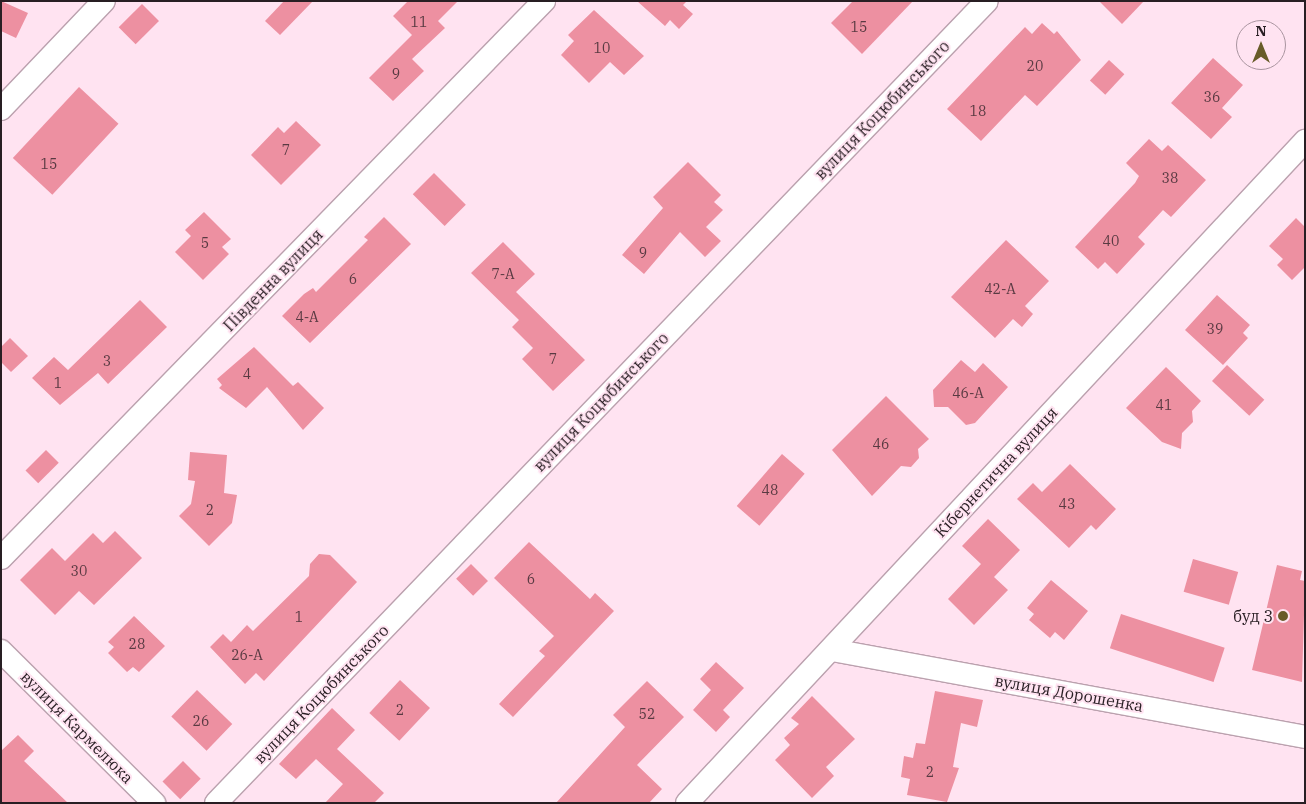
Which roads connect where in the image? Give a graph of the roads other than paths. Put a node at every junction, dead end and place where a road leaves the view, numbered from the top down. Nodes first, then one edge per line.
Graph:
1 (104, 1) edge
2 (544, 1) edge
3 (987, 1) edge
4 (1, 109) edge
5 (1305, 141) edge
6 (1, 558) edge
7 (832, 650) junction
8 (1, 651) edge
9 (1305, 736) edge
10 (154, 803) edge
11 (216, 803) edge
12 (687, 803) edge

1 - 4 street
2 - 6 street, Південна вулиця
3 - 11 street, вулиця Коцюбинського
5 - 7 street, Кібернетична вулиця
7 - 9 street, вулиця Дорошенка
7 - 12 street, Кібернетична вулиця
8 - 10 street, вулиця Кармелюка

